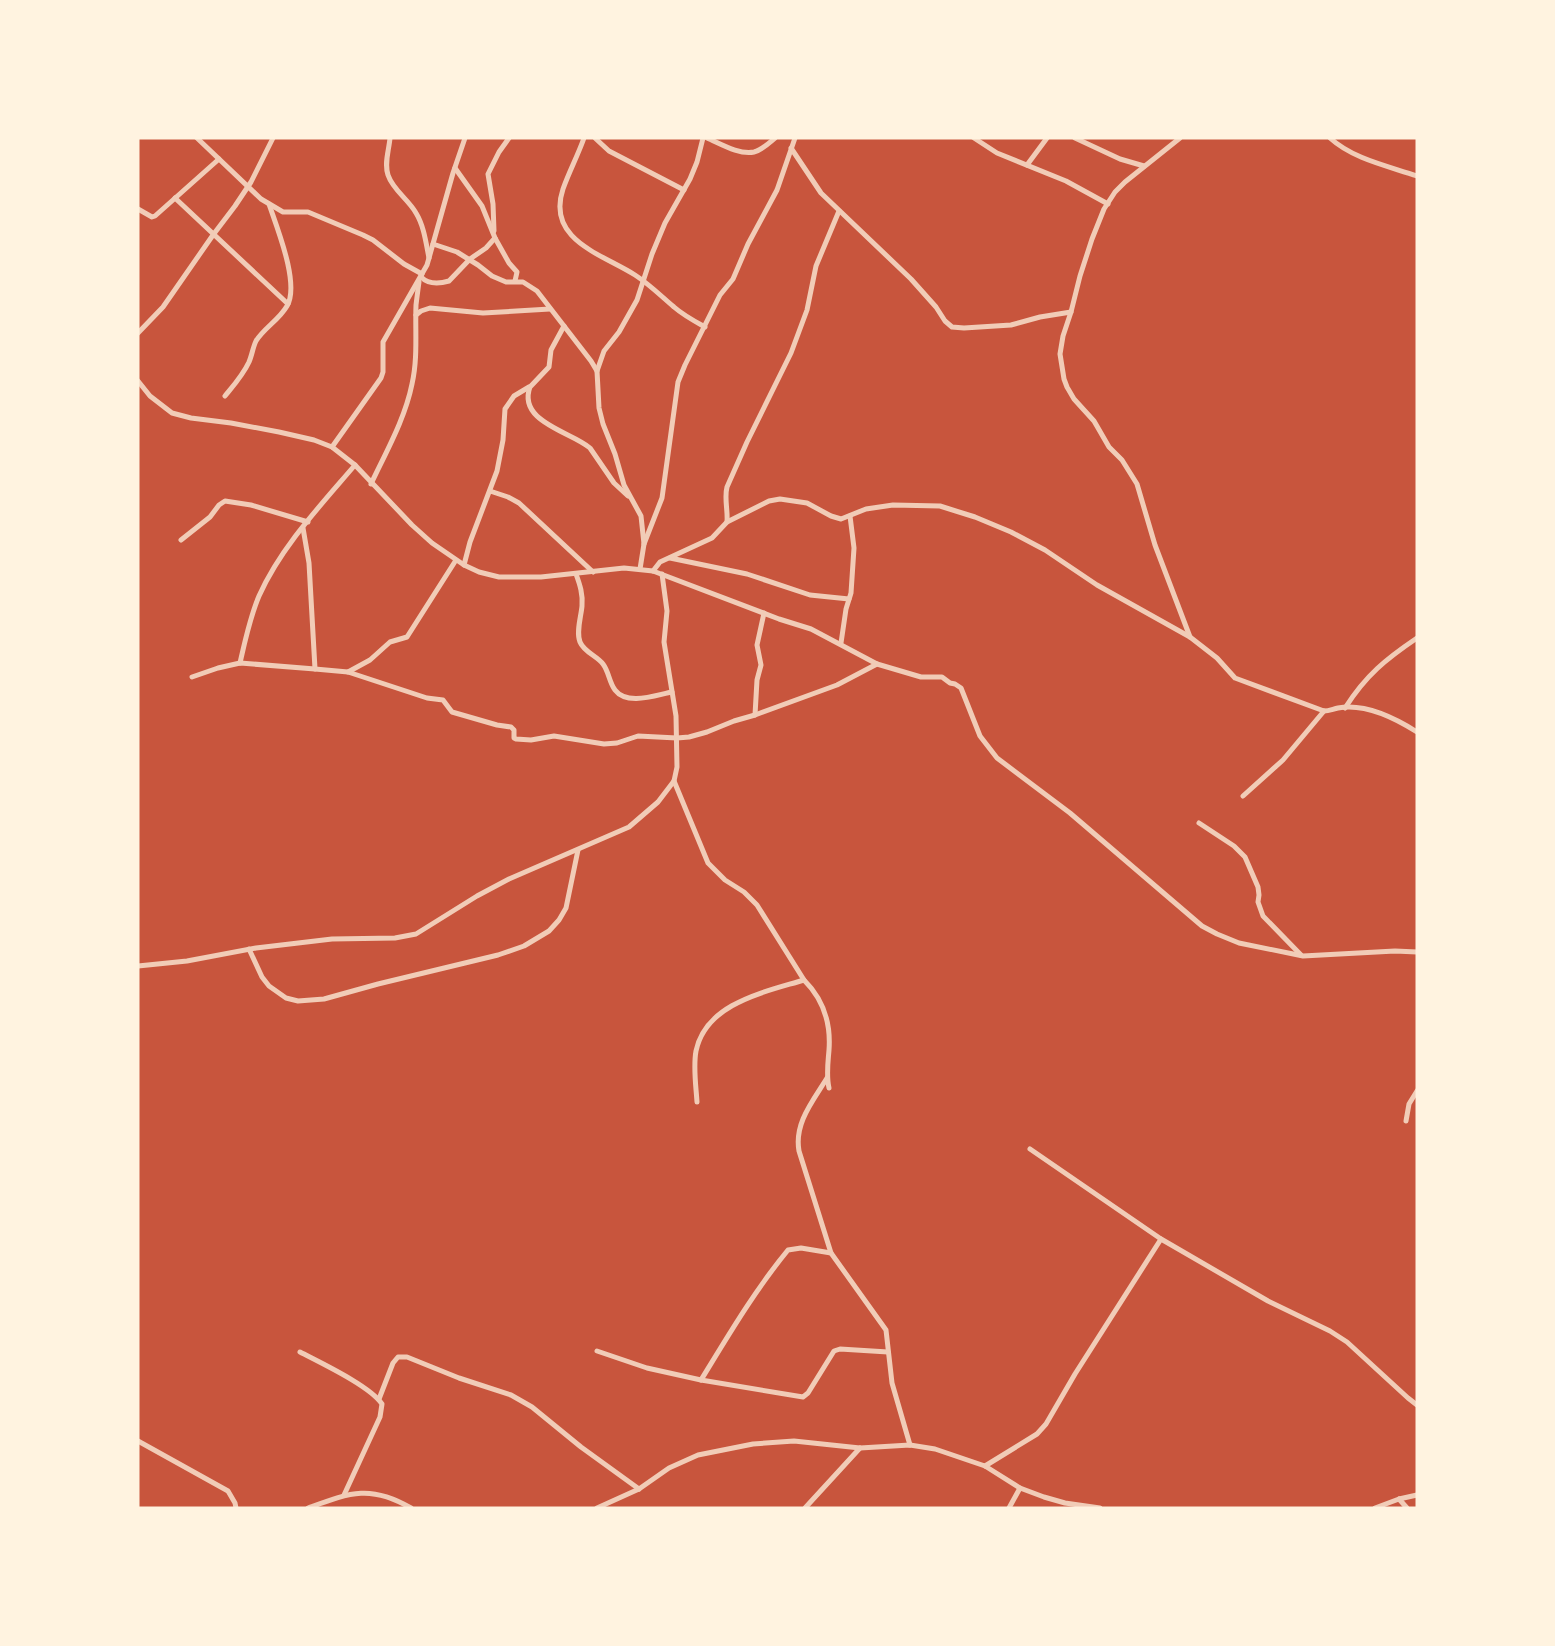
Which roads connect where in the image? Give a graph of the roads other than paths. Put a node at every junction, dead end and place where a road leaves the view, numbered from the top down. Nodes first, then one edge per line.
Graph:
1 (197, 138) edge
2 (273, 138) edge
3 (390, 138) edge
4 (465, 138) edge
5 (509, 138) edge
6 (584, 138) edge
7 (595, 138) edge
8 (705, 138) edge
9 (775, 138) edge
10 (795, 138) edge
11 (974, 138) edge
12 (1047, 138) edge
13 (1075, 138) edge
14 (1180, 138) edge
15 (1330, 138) edge
16 (790, 148) junction
17 (219, 159) junction
18 (1026, 165) junction
19 (1144, 166) junction
20 (455, 168) junction
21 (1417, 176) edge
22 (247, 187) junction
23 (684, 190) junction
24 (175, 198) junction
25 (269, 204) junction
26 (1108, 204) junction
27 (138, 209) edge
28 (839, 211) junction
29 (213, 235) junction
30 (495, 237) junction
31 (434, 244) junction
32 (429, 259) junction
33 (470, 259) junction
34 (421, 277) junction
35 (515, 281) junction
36 (644, 281) junction
37 (288, 304) junction
38 (550, 309) junction
39 (1071, 312) junction
40 (416, 315) junction
41 (564, 326) junction
42 (705, 327) junction
43 (138, 333) edge
44 (597, 371) junction
45 (138, 381) edge
46 (530, 387) junction
47 (225, 396) dead end
48 (332, 447) junction
49 (355, 465) junction
50 (371, 484) junction
51 (489, 491) junction
52 (631, 499) junction
53 (850, 516) junction
54 (308, 522) junction
55 (728, 522) junction
56 (303, 528) junction
57 (181, 540) dead end
58 (644, 544) junction
59 (670, 558) junction
60 (456, 560) junction
61 (464, 566) junction
62 (640, 569) junction
63 (653, 571) junction
64 (593, 572) junction
65 (576, 574) junction
66 (662, 574) junction
67 (849, 598) junction
68 (764, 613) junction
69 (1190, 637) junction
70 (1417, 638) edge
71 (841, 644) junction
72 (240, 663) junction
73 (877, 664) junction
74 (315, 669) junction
75 (348, 672) junction
76 (192, 677) dead end
77 (672, 692) junction
78 (1346, 708) junction
79 (1324, 711) junction
80 (754, 715) junction
81 (1417, 732) edge
82 (677, 738) junction
83 (674, 782) junction
84 (1243, 796) dead end
85 (1199, 823) dead end
86 (578, 850) junction
87 (249, 949) junction
88 (1417, 952) edge
89 (1303, 956) junction
90 (138, 966) edge
91 (804, 980) junction
92 (827, 1078) junction
93 (829, 1088) dead end
94 (1417, 1091) edge
95 (697, 1102) dead end
96 (1406, 1121) dead end
97 (1030, 1149) dead end
98 (1161, 1239) junction
99 (831, 1253) junction
100 (597, 1351) dead end
101 (300, 1352) dead end
102 (888, 1352) junction
103 (701, 1380) junction
104 (379, 1399) junction
105 (1417, 1405) edge
106 (138, 1442) edge
107 (910, 1445) junction
108 (860, 1448) junction
109 (985, 1466) junction
110 (1020, 1488) junction
111 (639, 1489) junction
112 (344, 1495) junction
113 (1417, 1495) edge
114 (1399, 1499) junction
115 (1384, 1506) edge
116 (236, 1508) edge
117 (308, 1508) edge
118 (411, 1508) edge
119 (597, 1508) edge
120 (805, 1508) edge
121 (1009, 1508) edge
122 (1100, 1508) edge
123 (1376, 1508) edge
124 (1407, 1508) edge

1 - 17 street
2 - 22 street
3 - 32 street
4 - 20 street
5 - 30 street
6 - 36 street
7 - 23 street
8 - 9 street
8 - 23 street
10 - 16 street
11 - 18 street
12 - 18 street
13 - 19 street
14 - 19 street
15 - 21 street
16 - 28 street
16 - 42 street
17 - 22 street
17 - 24 street
18 - 26 street
19 - 26 street
20 - 30 street
20 - 31 street
22 - 25 street
22 - 29 street
23 - 36 street
24 - 27 street
24 - 29 street
25 - 34 street
25 - 37 street
26 - 39 street
28 - 39 street
28 - 55 street
29 - 37 street
29 - 43 street
30 - 33 street
30 - 35 street
31 - 32 street
31 - 33 street
32 - 34 street
33 - 34 street
33 - 35 street
34 - 40 street
34 - 48 street
35 - 38 street
36 - 42 street
36 - 44 street
37 - 47 street
38 - 40 street
38 - 41 street
39 - 69 street
40 - 50 street
41 - 44 street
41 - 46 street
42 - 58 street
44 - 52 street
45 - 48 street
46 - 51 street
46 - 52 street
48 - 49 street
49 - 50 street
49 - 54 street
50 - 60 street
51 - 61 street
51 - 64 street
52 - 58 street
53 - 55 street
53 - 67 street
53 - 69 street
54 - 56 street
54 - 57 street
55 - 59 street
56 - 72 street
56 - 74 street
58 - 62 street
59 - 63 street
59 - 67 street
60 - 61 street
60 - 75 street
61 - 65 street
62 - 63 street
62 - 64 street
63 - 66 street
64 - 65 street
65 - 77 street
66 - 68 street
66 - 77 street
67 - 71 street
68 - 71 street
68 - 80 street
69 - 79 street
70 - 78 street
71 - 73 street
72 - 74 street
72 - 76 street
73 - 80 street
73 - 89 street
74 - 75 street
75 - 82 street
77 - 82 street
78 - 79 street
78 - 81 street
79 - 84 street
80 - 82 street
82 - 83 street
83 - 86 street
83 - 91 street
85 - 89 street
86 - 87 street
86 - 87 street
87 - 90 street
88 - 89 street
91 - 92 street
91 - 95 street
92 - 93 street
92 - 99 street
94 - 96 street
97 - 98 street
98 - 105 street
98 - 109 street
99 - 102 street
99 - 103 street
100 - 103 street
101 - 104 street
102 - 103 street
102 - 107 street
104 - 111 street
104 - 112 street
106 - 116 street
107 - 108 street
107 - 109 street
108 - 111 street
108 - 120 street
109 - 110 street
110 - 121 street
110 - 122 street
111 - 119 street
112 - 117 street
112 - 118 street
113 - 114 street
114 - 115 street
114 - 124 street
115 - 123 street

